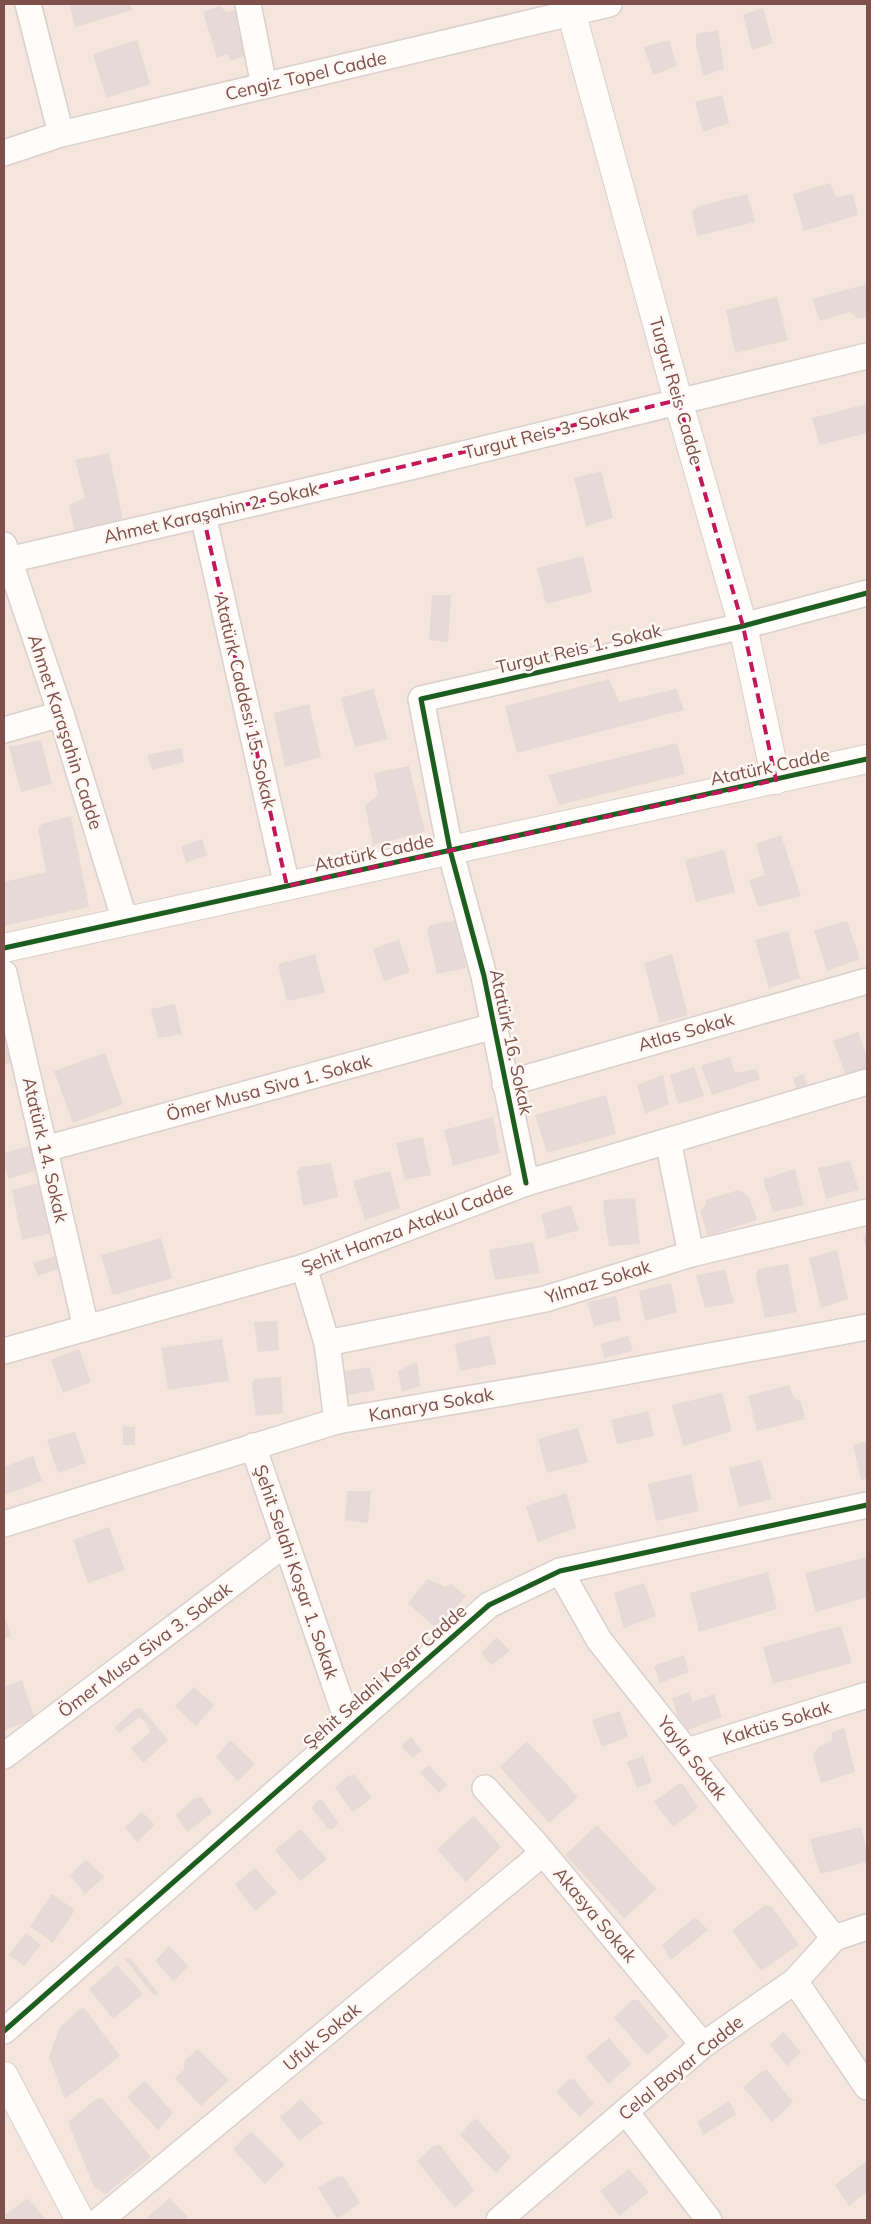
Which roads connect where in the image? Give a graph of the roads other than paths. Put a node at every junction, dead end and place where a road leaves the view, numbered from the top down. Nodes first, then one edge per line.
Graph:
1 (28, 4) edge
2 (248, 4) edge
3 (609, 4) edge
4 (570, 8) edge
5 (264, 86) junction
6 (61, 134) junction
7 (4, 153) edge
8 (867, 356) edge
9 (678, 400) junction
10 (414, 466) joint
11 (203, 515) junction
12 (6, 555) edge
13 (867, 593) edge
14 (743, 626) junction
15 (421, 699) joint
16 (61, 714) junction
17 (4, 730) edge
18 (867, 759) edge
19 (776, 780) junction
20 (450, 850) junction
21 (287, 886) junction
22 (125, 921) junction
23 (4, 948) edge
24 (4, 972) edge
25 (867, 981) edge
26 (494, 1026) junction
27 (867, 1082) edge
28 (505, 1084) junction
29 (668, 1141) junction
30 (45, 1150) junction
31 (526, 1183) junction
32 (867, 1212) edge
33 (691, 1254) junction
34 (304, 1268) junction
35 (86, 1328) junction
36 (867, 1328) edge
37 (326, 1343) junction
38 (4, 1351) edge
39 (337, 1421) junction
40 (252, 1446) junction
41 (867, 1505) edge
42 (4, 1524) edge
43 (286, 1543) junction
44 (560, 1571) junction
45 (867, 1695) edge
46 (349, 1726) junction
47 (687, 1751) junction
48 (4, 1756) edge
49 (485, 1788) dead end
50 (543, 1853) junction
51 (867, 1926) edge
52 (834, 1938) junction
53 (794, 1981) junction
54 (4, 2031) edge
55 (703, 2045) junction
56 (4, 2076) edge
57 (867, 2087) edge
58 (626, 2112) junction
59 (80, 2220) edge
60 (100, 2220) edge
61 (499, 2220) edge
62 (709, 2220) edge

1 - 6 street
2 - 5 street
3 - 4 street, Cengiz Topel Cadde
4 - 5 street, Cengiz Topel Cadde
4 - 9 main road, Turgut Reis Cadde
5 - 6 street, Cengiz Topel Cadde
6 - 7 street, Cengiz Topel Cadde
8 - 9 street, Turgut Reis 3. Sokak
9 - 10 street, Turgut Reis 3. Sokak
9 - 14 main road, Turgut Reis Cadde
10 - 11 street, Ahmet Karaşahin 2. Sokak
11 - 12 street, Ahmet Karaşahin 2. Sokak
11 - 21 street, Atatürk Caddesi 15. Sokak
12 - 16 street, Ahmet Karaşahin Cadde
13 - 14 street, Turgut Reis 1. Sokak
14 - 15 street, Turgut Reis 1. Sokak
14 - 19 main road, Turgut Reis Cadde
15 - 20 street, Atatürk 16. Sokak
16 - 17 street
16 - 22 street, Ahmet Karaşahin Cadde
18 - 19 main road, Atatürk Cadde
19 - 20 main road, Atatürk Cadde
20 - 21 main road, Atatürk Cadde
20 - 26 street, Atatürk 16. Sokak
21 - 22 main road, Atatürk Cadde
22 - 23 main road, Atatürk Cadde
24 - 30 street, Atatürk 14. Sokak
25 - 28 street, Atlas Sokak
26 - 28 street, Atatürk 16. Sokak
26 - 30 street, Ömer Musa Siva 1. Sokak
27 - 29 street, Şehit Hamza Atakul Cadde
28 - 31 street, Atatürk 16. Sokak
29 - 31 street, Şehit Hamza Atakul Cadde
29 - 33 street
30 - 35 street, Atatürk 14. Sokak
31 - 34 street, Şehit Hamza Atakul Cadde
32 - 33 street, Yılmaz Sokak
33 - 37 street, Yılmaz Sokak
34 - 35 street, Şehit Hamza Atakul Cadde
34 - 37 street
35 - 38 street, Şehit Hamza Atakul Cadde
36 - 39 street, Kanarya Sokak
37 - 39 street
39 - 40 street, Kanarya Sokak
40 - 42 street, Kanarya Sokak
40 - 43 street, Şehit Selahi Koşar 1. Sokak
41 - 44 street, Şehit Selahi Koşar Cadde
43 - 46 street, Şehit Selahi Koşar 1. Sokak
43 - 48 street, Ömer Musa Siva 3. Sokak
44 - 46 street, Şehit Selahi Koşar Cadde
44 - 47 street, Yayla Sokak
45 - 47 street, Kaktüs Sokak
46 - 54 street, Şehit Selahi Koşar Cadde
47 - 52 street, Yayla Sokak
49 - 50 street, Akasya Sokak
50 - 55 street, Akasya Sokak
50 - 60 street, Ufuk Sokak
51 - 52 street, Celal Bayar Cadde
52 - 53 street, Celal Bayar Cadde
53 - 55 street, Celal Bayar Cadde
53 - 57 street
55 - 58 street, Celal Bayar Cadde
56 - 59 main road
58 - 61 street, Celal Bayar Cadde
58 - 62 street

